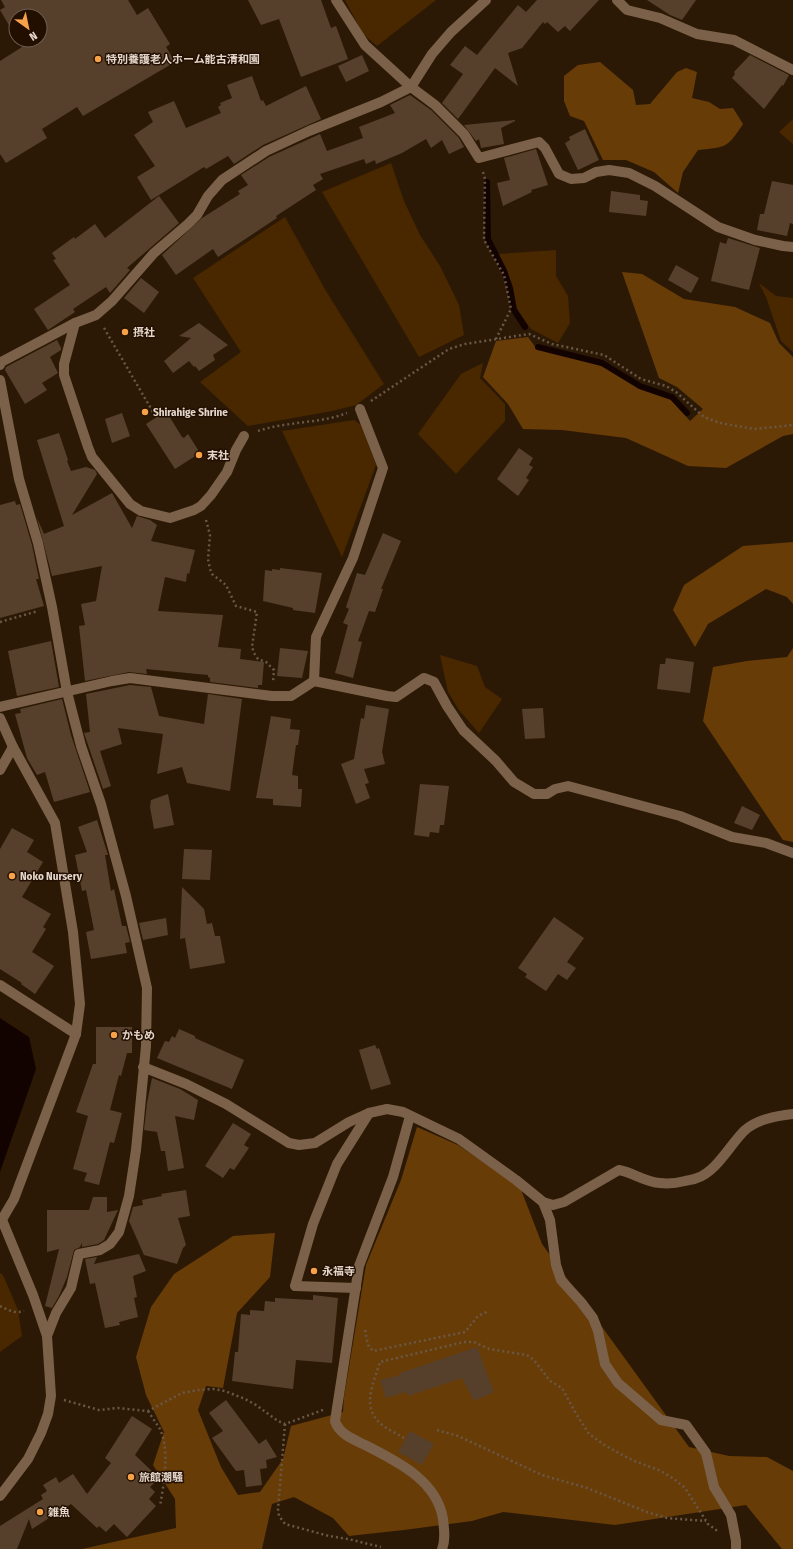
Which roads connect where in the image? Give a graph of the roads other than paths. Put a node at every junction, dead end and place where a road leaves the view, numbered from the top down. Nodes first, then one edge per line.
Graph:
1 (336, 0) edge
2 (486, 0) edge
3 (617, 0) edge
4 (793, 70) edge
5 (411, 87) junction
6 (793, 247) edge
7 (75, 323) junction
8 (0, 364) edge
9 (0, 380) edge
10 (360, 409) road end
11 (244, 436) road end
12 (314, 681) junction
13 (67, 692) junction
14 (0, 707) edge
15 (0, 718) edge
16 (13, 746) junction
17 (0, 770) edge
18 (793, 853) edge
19 (0, 985) edge
20 (76, 1034) junction
21 (143, 1067) junction
22 (369, 1113) junction
23 (793, 1114) edge
24 (410, 1116) junction
25 (544, 1202) junction
26 (1, 1221) edge
27 (356, 1288) junction
28 (47, 1336) junction
29 (0, 1496) edge
30 (442, 1549) edge
31 (736, 1549) edge

1 - 5 street
2 - 5 street
3 - 4 street
5 - 6 street
5 - 7 street
7 - 8 street
7 - 11 street
9 - 13 street
10 - 12 street
12 - 13 street
12 - 18 street
13 - 14 street
13 - 21 street
15 - 16 street
16 - 17 street
16 - 20 street
19 - 20 street
20 - 26 street
21 - 22 street
21 - 28 street
22 - 24 street
22 - 27 street
23 - 25 street
24 - 25 street
24 - 27 street
25 - 31 street
26 - 28 street
27 - 30 street
28 - 29 street

